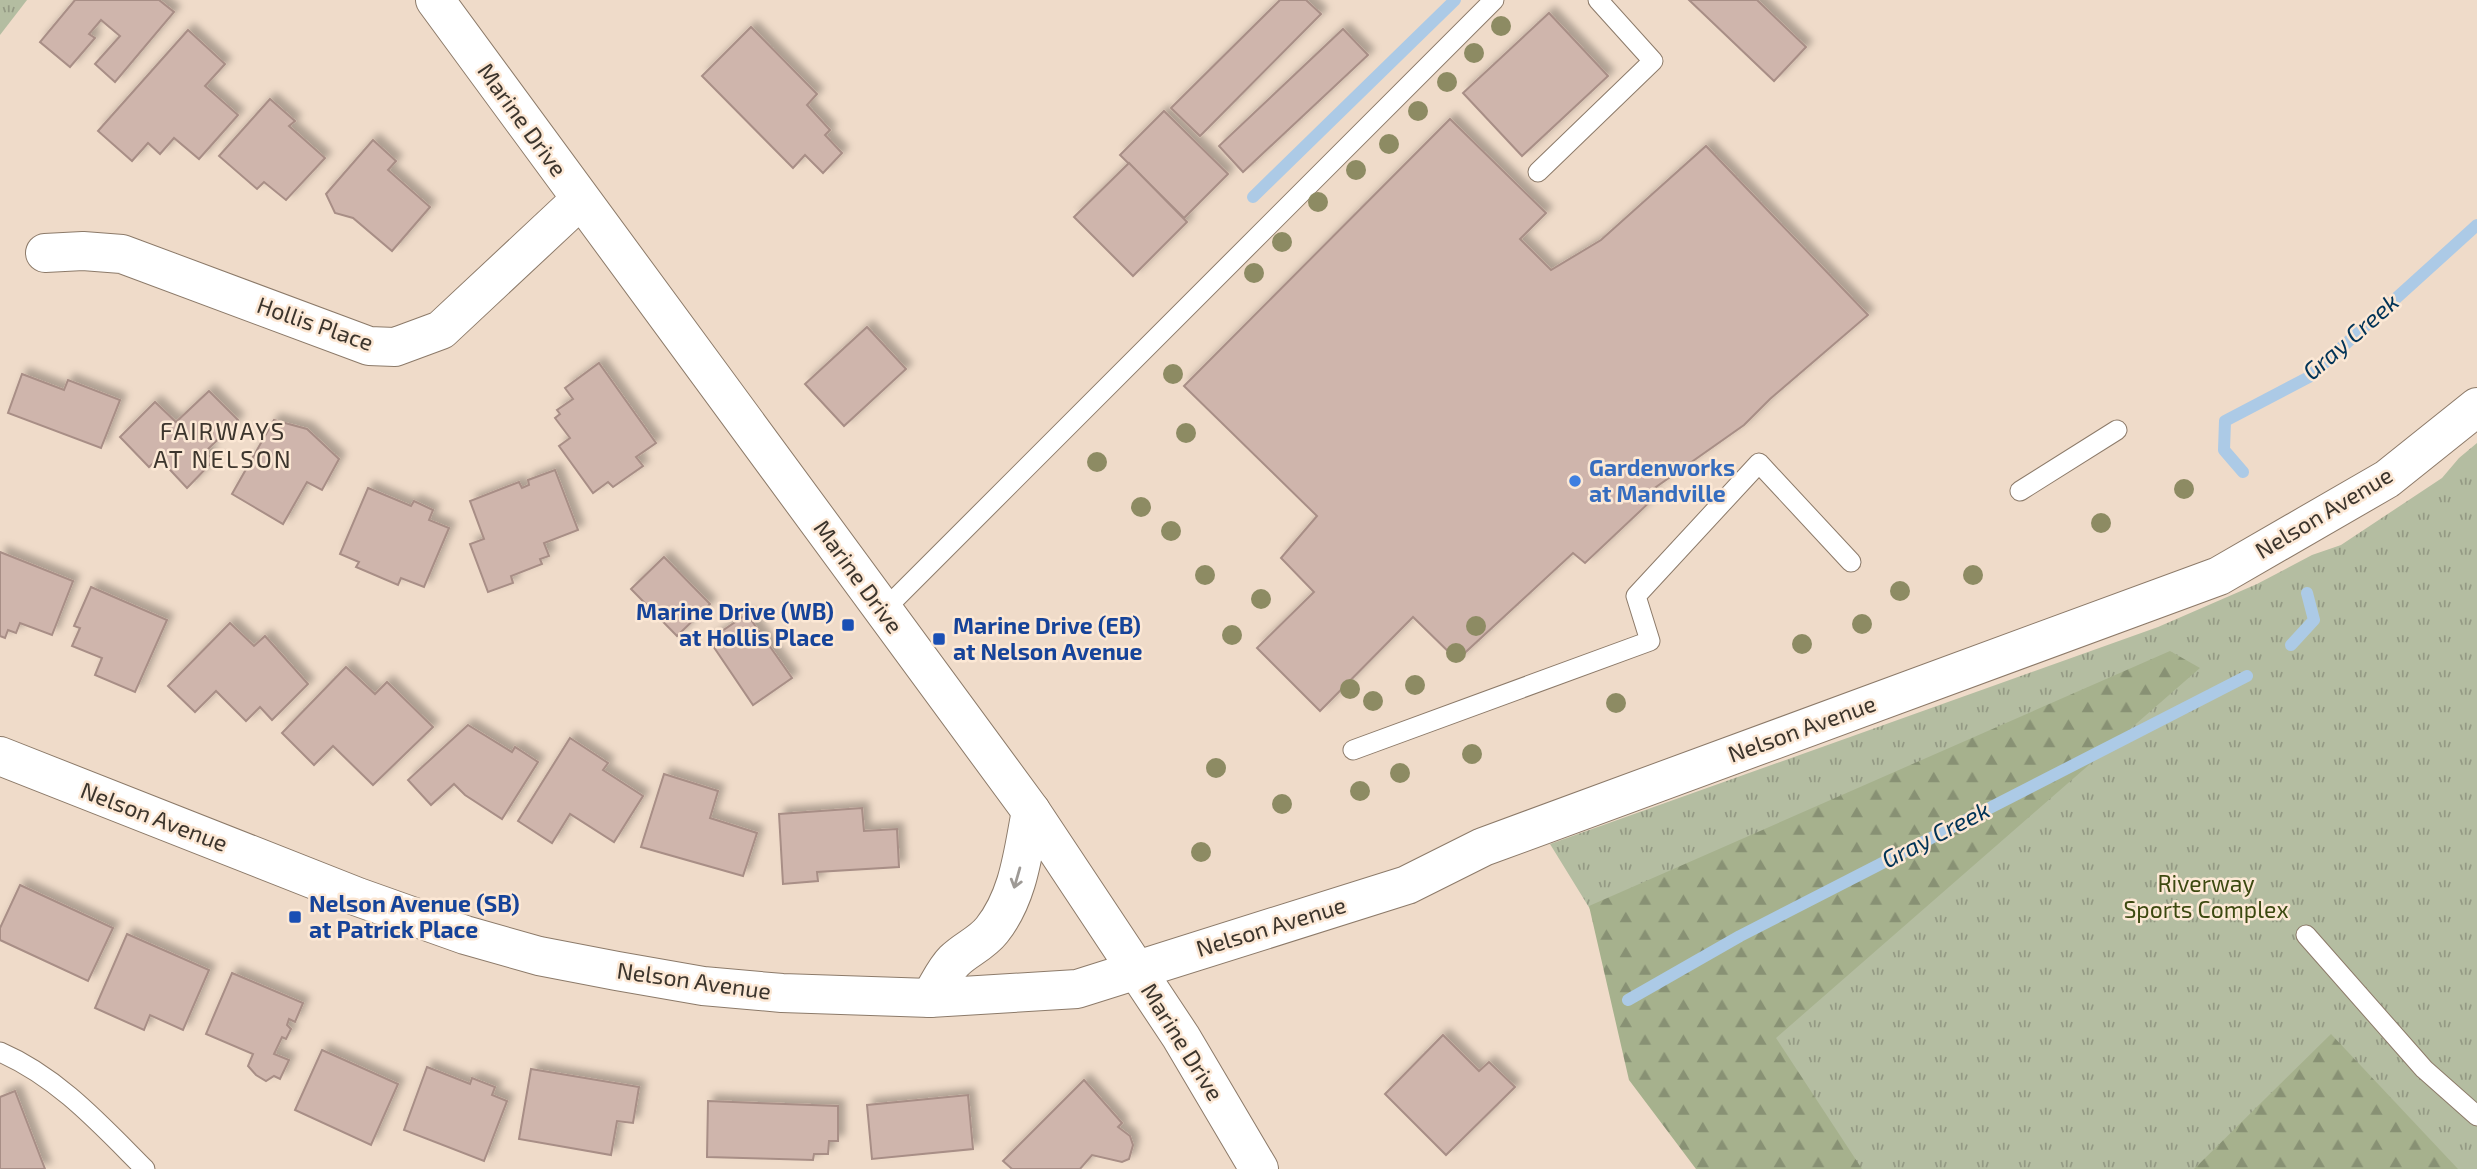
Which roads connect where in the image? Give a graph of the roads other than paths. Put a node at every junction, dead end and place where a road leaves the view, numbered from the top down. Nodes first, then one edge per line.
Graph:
1 (435, 0) edge
2 (1494, 0) edge
3 (1598, 0) edge
4 (1538, 172) dead end
5 (580, 200) junction
6 (45, 253) dead end
7 (2477, 407) edge
8 (2117, 429) dead end
9 (2020, 491) dead end
10 (1851, 562) dead end
11 (883, 611) junction
12 (1353, 750) dead end
13 (0, 756) edge
14 (1031, 811) junction
15 (2306, 936) dead end
16 (1136, 971) junction
17 (930, 998) junction
18 (0, 1052) edge
19 (2477, 1116) edge
20 (145, 1169) edge
21 (1259, 1169) edge

1 - 5 street, Marine Drive
2 - 11 lane
3 - 4 lane
5 - 6 street, Hollis Place
5 - 11 street, Marine Drive
7 - 16 street, Nelson Avenue
8 - 9 lane
10 - 12 lane
11 - 14 street, Marine Drive
13 - 17 street, Nelson Avenue
14 - 16 street, Marine Drive
14 -> 17 street
15 - 19 lane
16 - 17 street, Nelson Avenue
16 - 21 street, Marine Drive
18 - 20 lane

